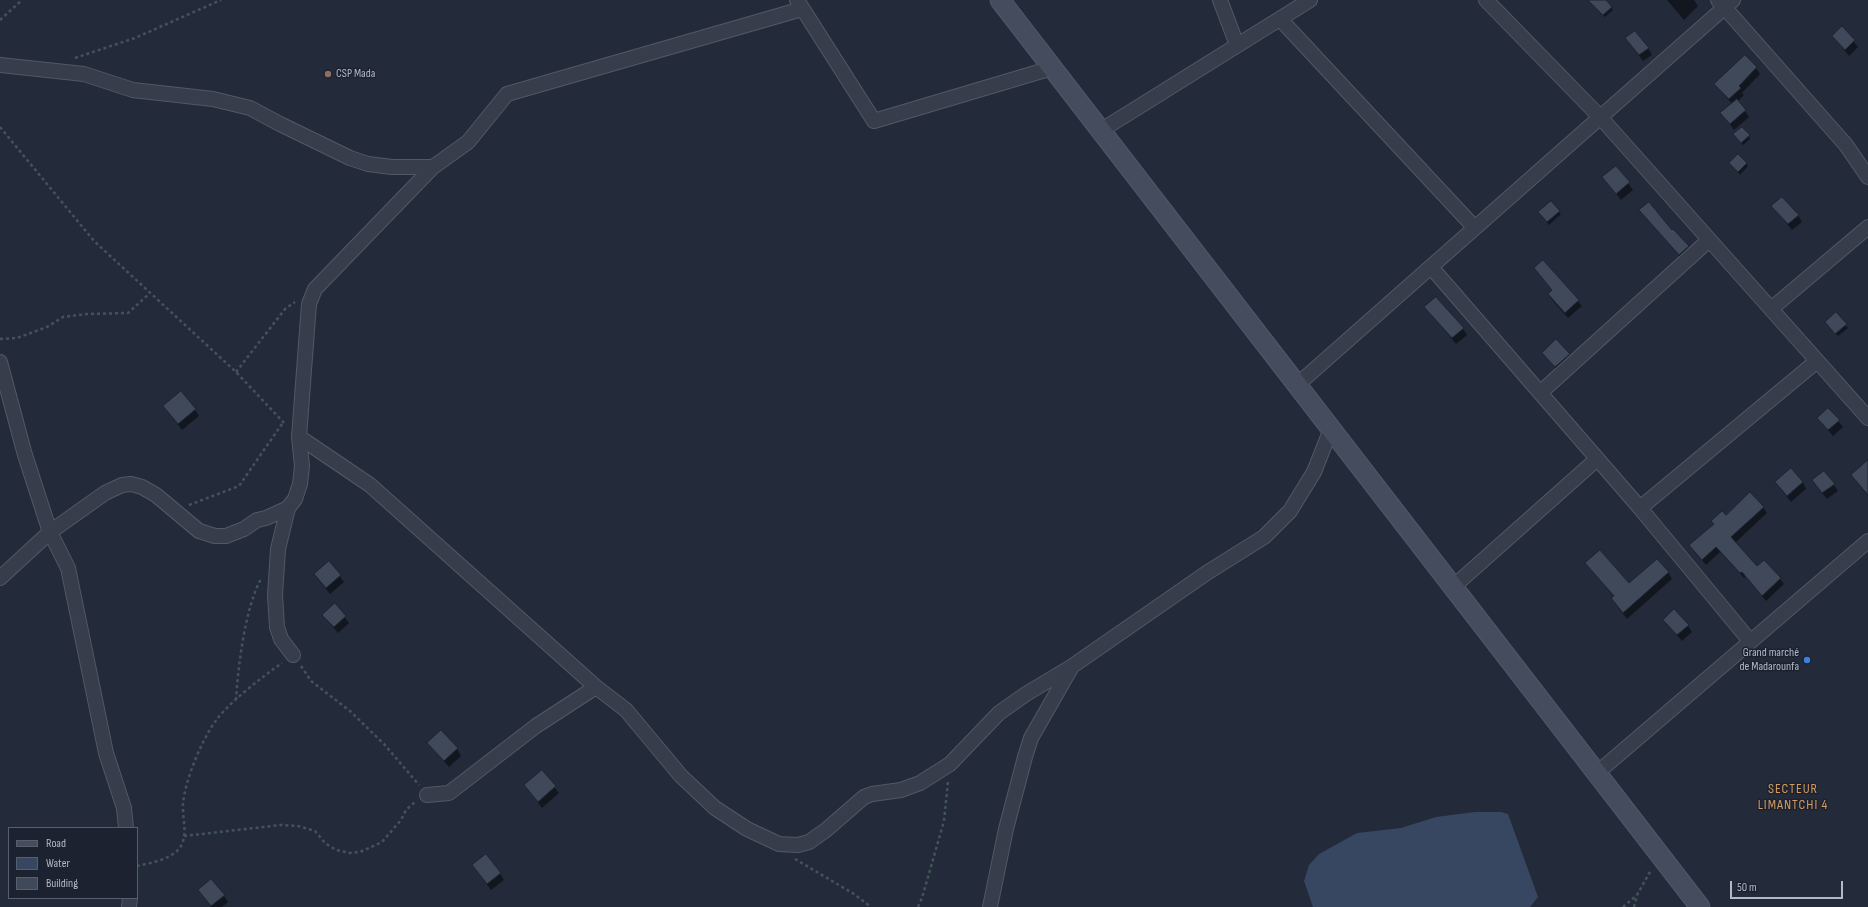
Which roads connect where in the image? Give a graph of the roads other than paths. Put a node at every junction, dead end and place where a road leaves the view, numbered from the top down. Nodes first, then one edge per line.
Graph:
1 (1000, 0) edge
2 (1220, 0) edge
3 (1310, 0) edge
4 (1486, 0) edge
5 (1725, 3) edge
6 (799, 5) edge
7 (1280, 18) junction
8 (1237, 45) junction
9 (0, 65) edge
10 (1052, 68) junction
11 (1601, 118) junction
12 (1100, 131) junction
13 (433, 167) junction
14 (1868, 177) edge
15 (1868, 227) edge
16 (1475, 228) junction
17 (1709, 240) junction
18 (1431, 267) junction
19 (1771, 309) junction
20 (1818, 361) junction
21 (0, 362) edge
22 (1297, 385) junction
23 (1540, 393) junction
24 (1868, 418) edge
25 (1331, 429) junction
26 (299, 438) junction
27 (1597, 459) junction
28 (288, 508) junction
29 (1640, 508) junction
30 (50, 532) junction
31 (1868, 541) edge
32 (0, 578) edge
33 (1453, 587) junction
34 (1750, 641) junction
35 (293, 655) road end
36 (1071, 667) junction
37 (596, 687) junction
38 (1597, 773) junction
39 (427, 795) road end
40 (126, 827) edge
41 (990, 907) edge
42 (1700, 907) edge

1 - 10 street
2 - 8 street
3 - 7 street
4 - 11 street
5 - 11 street
5 - 14 street
6 - 10 street
6 - 13 street
7 - 8 street
7 - 16 street
8 - 12 street
9 - 13 street
10 - 12 street
11 - 16 street
11 - 17 street
12 - 22 street
13 - 26 street
15 - 19 street
16 - 18 street
17 - 19 street
17 - 23 street
18 - 22 street
18 - 23 street
19 - 20 street
20 - 24 street
20 - 29 street
21 - 30 street
22 - 25 street
23 - 27 street
25 - 33 street
25 - 36 street
26 - 28 street
26 - 37 street
27 - 29 street
27 - 33 street
28 - 30 street
28 - 35 street
29 - 34 street
30 - 32 street
30 - 40 street
31 - 34 street
33 - 38 street
34 - 38 street
36 - 37 street
36 - 41 street
37 - 39 street
38 - 42 street

